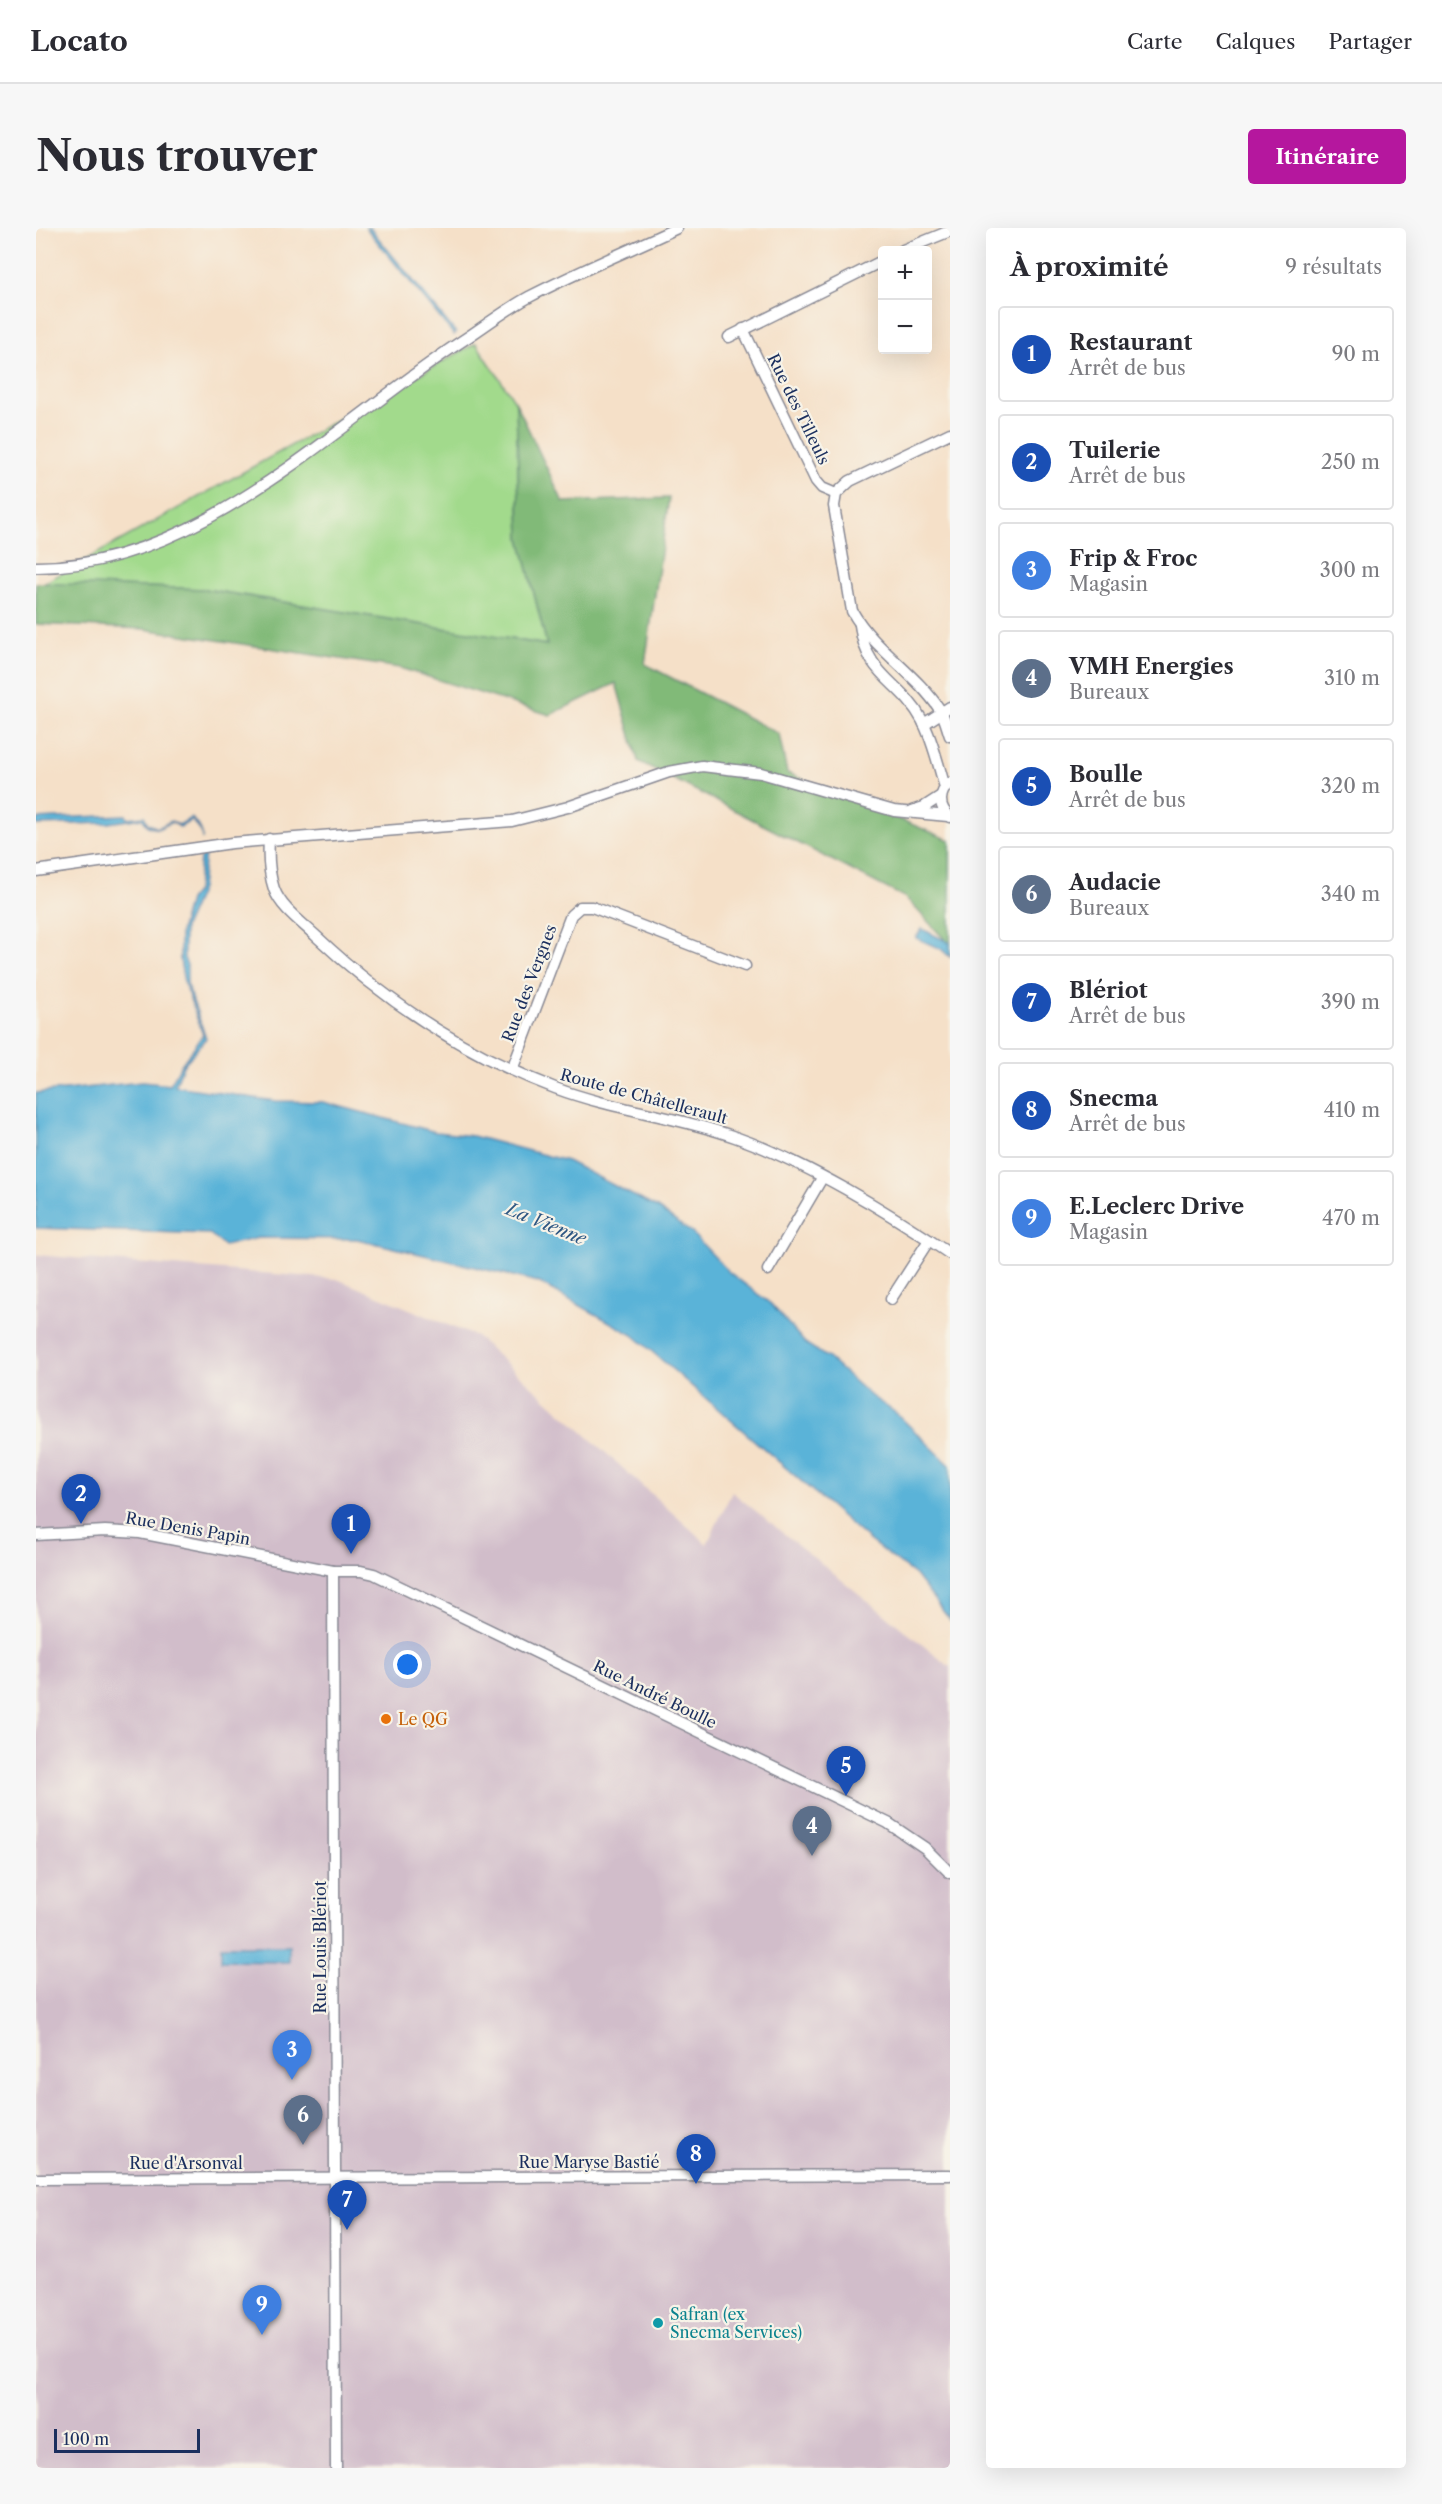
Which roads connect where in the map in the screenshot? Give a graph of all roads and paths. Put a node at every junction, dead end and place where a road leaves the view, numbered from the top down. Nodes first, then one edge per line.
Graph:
1 (677, 228) edge
2 (950, 231) edge
3 (913, 246) edge
4 (878, 263) edge
5 (743, 329) junction
6 (729, 337) dead end
7 (950, 433) edge
8 (836, 494) junction
9 (36, 567) edge
10 (860, 625) junction
11 (946, 709) edge
12 (924, 724) junction
13 (950, 736) edge
14 (945, 788) edge
15 (904, 813) junction
16 (949, 816) edge
17 (269, 839) junction
18 (36, 871) edge
19 (746, 966) dead end
20 (512, 1070) junction
21 (822, 1178) junction
22 (929, 1240) junction
23 (950, 1254) edge
24 (768, 1270) dead end
25 (891, 1299) dead end
26 (36, 1535) edge
27 (333, 1571) junction
28 (950, 1873) edge
29 (950, 2175) edge
30 (336, 2178) junction
31 (36, 2179) edge
32 (335, 2467) edge

1 - 9 street
2 - 3 street
4 - 5 street
5 - 6 street
5 - 8 street, Rue des Tilleuls
7 - 8 street
8 - 10 street
10 - 11 street
10 - 12 street
11 - 12 street
11 - 13 street
12 - 14 street
14 - 15 street
14 - 16 street
15 - 16 street
15 - 17 street
17 - 18 street
17 - 20 street, Route de Châtellerault
19 - 20 street, Rue des Vergnes
20 - 21 street, Route de Châtellerault
21 - 22 street, Route de Châtellerault
21 - 24 street
22 - 23 street, Route de Châtellerault
22 - 25 street
26 - 27 street, Rue Denis Papin
27 - 28 street, Rue André Boulle
27 - 30 street, Rue Louis Blériot
29 - 30 street, Rue Maryse Bastié
30 - 31 street, Rue d'Arsonval
30 - 32 street, Rue Louis Blériot

